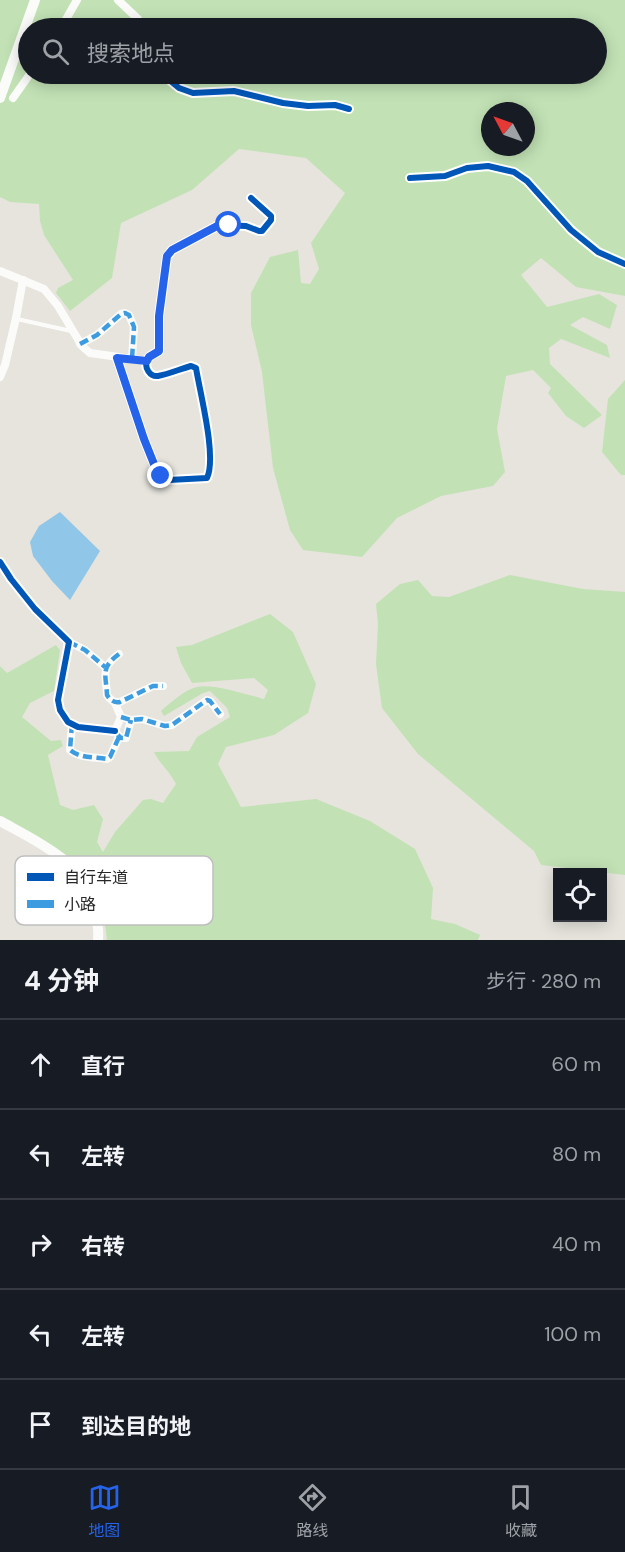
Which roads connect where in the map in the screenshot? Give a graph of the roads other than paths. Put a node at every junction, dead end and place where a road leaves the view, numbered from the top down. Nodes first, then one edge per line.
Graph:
1 (34, 0) edge
2 (77, 0) edge
3 (118, 0) edge
4 (28, 18) edge
5 (67, 18) edge
6 (136, 18) edge
7 (18, 46) edge
8 (23, 84) edge
9 (174, 84) edge
10 (0, 98) edge
11 (13, 98) dead end
12 (349, 109) dead end
13 (410, 178) dead end
14 (251, 198) dead end
15 (625, 264) edge
16 (0, 271) edge
17 (23, 280) junction
18 (16, 318) junction
19 (73, 331) junction
20 (80, 344) junction
21 (117, 358) junction
22 (132, 359) junction
23 (147, 361) junction
24 (0, 376) edge
25 (1, 564) edge
26 (69, 642) junction
27 (119, 654) dead end
28 (105, 667) junction
29 (163, 686) dead end
30 (116, 703) junction
31 (220, 714) dead end
32 (121, 717) junction
33 (131, 720) junction
34 (72, 724) junction
35 (117, 734) junction
36 (0, 821) edge
37 (59, 856) edge
38 (97, 925) edge
39 (98, 940) edge

1 - 4 street
2 - 5 street
3 - 6 street
7 - 10 street
8 - 11 street
9 - 12 street
13 - 15 street
14 - 23 street
16 - 17 street
17 - 18 street
17 - 19 street
18 - 19 lane
18 - 24 street
19 - 20 street
20 - 21 street
20 - 22 street
21 - 22 street
21 - 23 street
22 - 23 street
25 - 26 street
26 - 28 street
26 - 34 street
27 - 28 street
28 - 30 street
29 - 30 street
30 - 32 street
31 - 33 street
32 - 33 street
32 - 35 street
33 - 35 street
34 - 35 street
34 - 35 street
36 - 37 street
38 - 39 street

